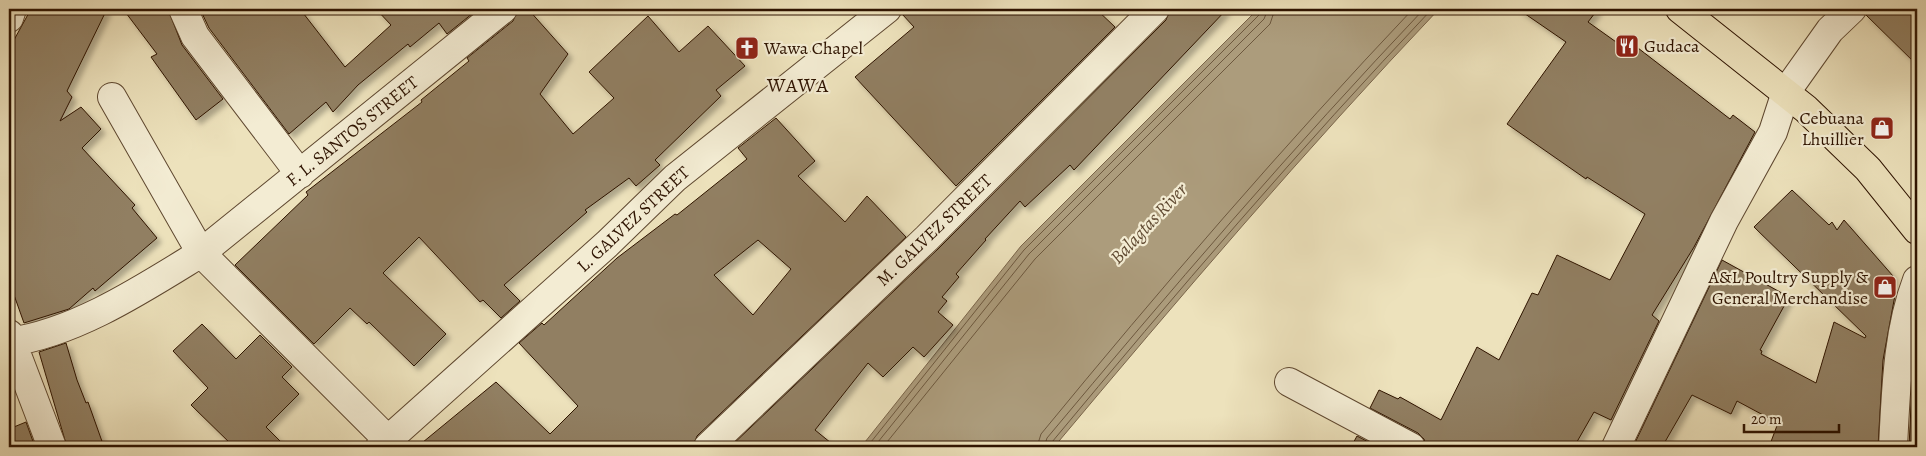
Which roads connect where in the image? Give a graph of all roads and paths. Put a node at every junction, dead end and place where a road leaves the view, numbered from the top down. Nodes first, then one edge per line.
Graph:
1 (12, 9) edge
2 (182, 9) edge
3 (503, 9) edge
4 (887, 9) edge
5 (1155, 9) edge
6 (1680, 9) edge
7 (1852, 9) edge
8 (9, 18) edge
9 (1786, 92) junction
10 (112, 97) dead end
11 (300, 174) junction
12 (1917, 230) edge
13 (200, 253) junction
14 (1917, 280) edge
15 (10, 339) edge
16 (1290, 382) dead end
17 (388, 445) edge
18 (52, 447) edge
19 (708, 447) edge
20 (1411, 447) edge
21 (1616, 447) edge
22 (1893, 447) edge

1 - 8 street
2 - 11 street
3 - 11 street, F. L. SANTOS STREET
4 - 17 street, L. GALVEZ STREET
5 - 19 street, M. GALVEZ STREET
6 - 9 highway
7 - 9 street
9 - 12 highway
9 - 21 street
10 - 13 street
11 - 13 street, F. L. SANTOS STREET
13 - 15 street, F. L. SANTOS STREET
13 - 17 street
14 - 22 street
15 - 18 street
16 - 20 street

